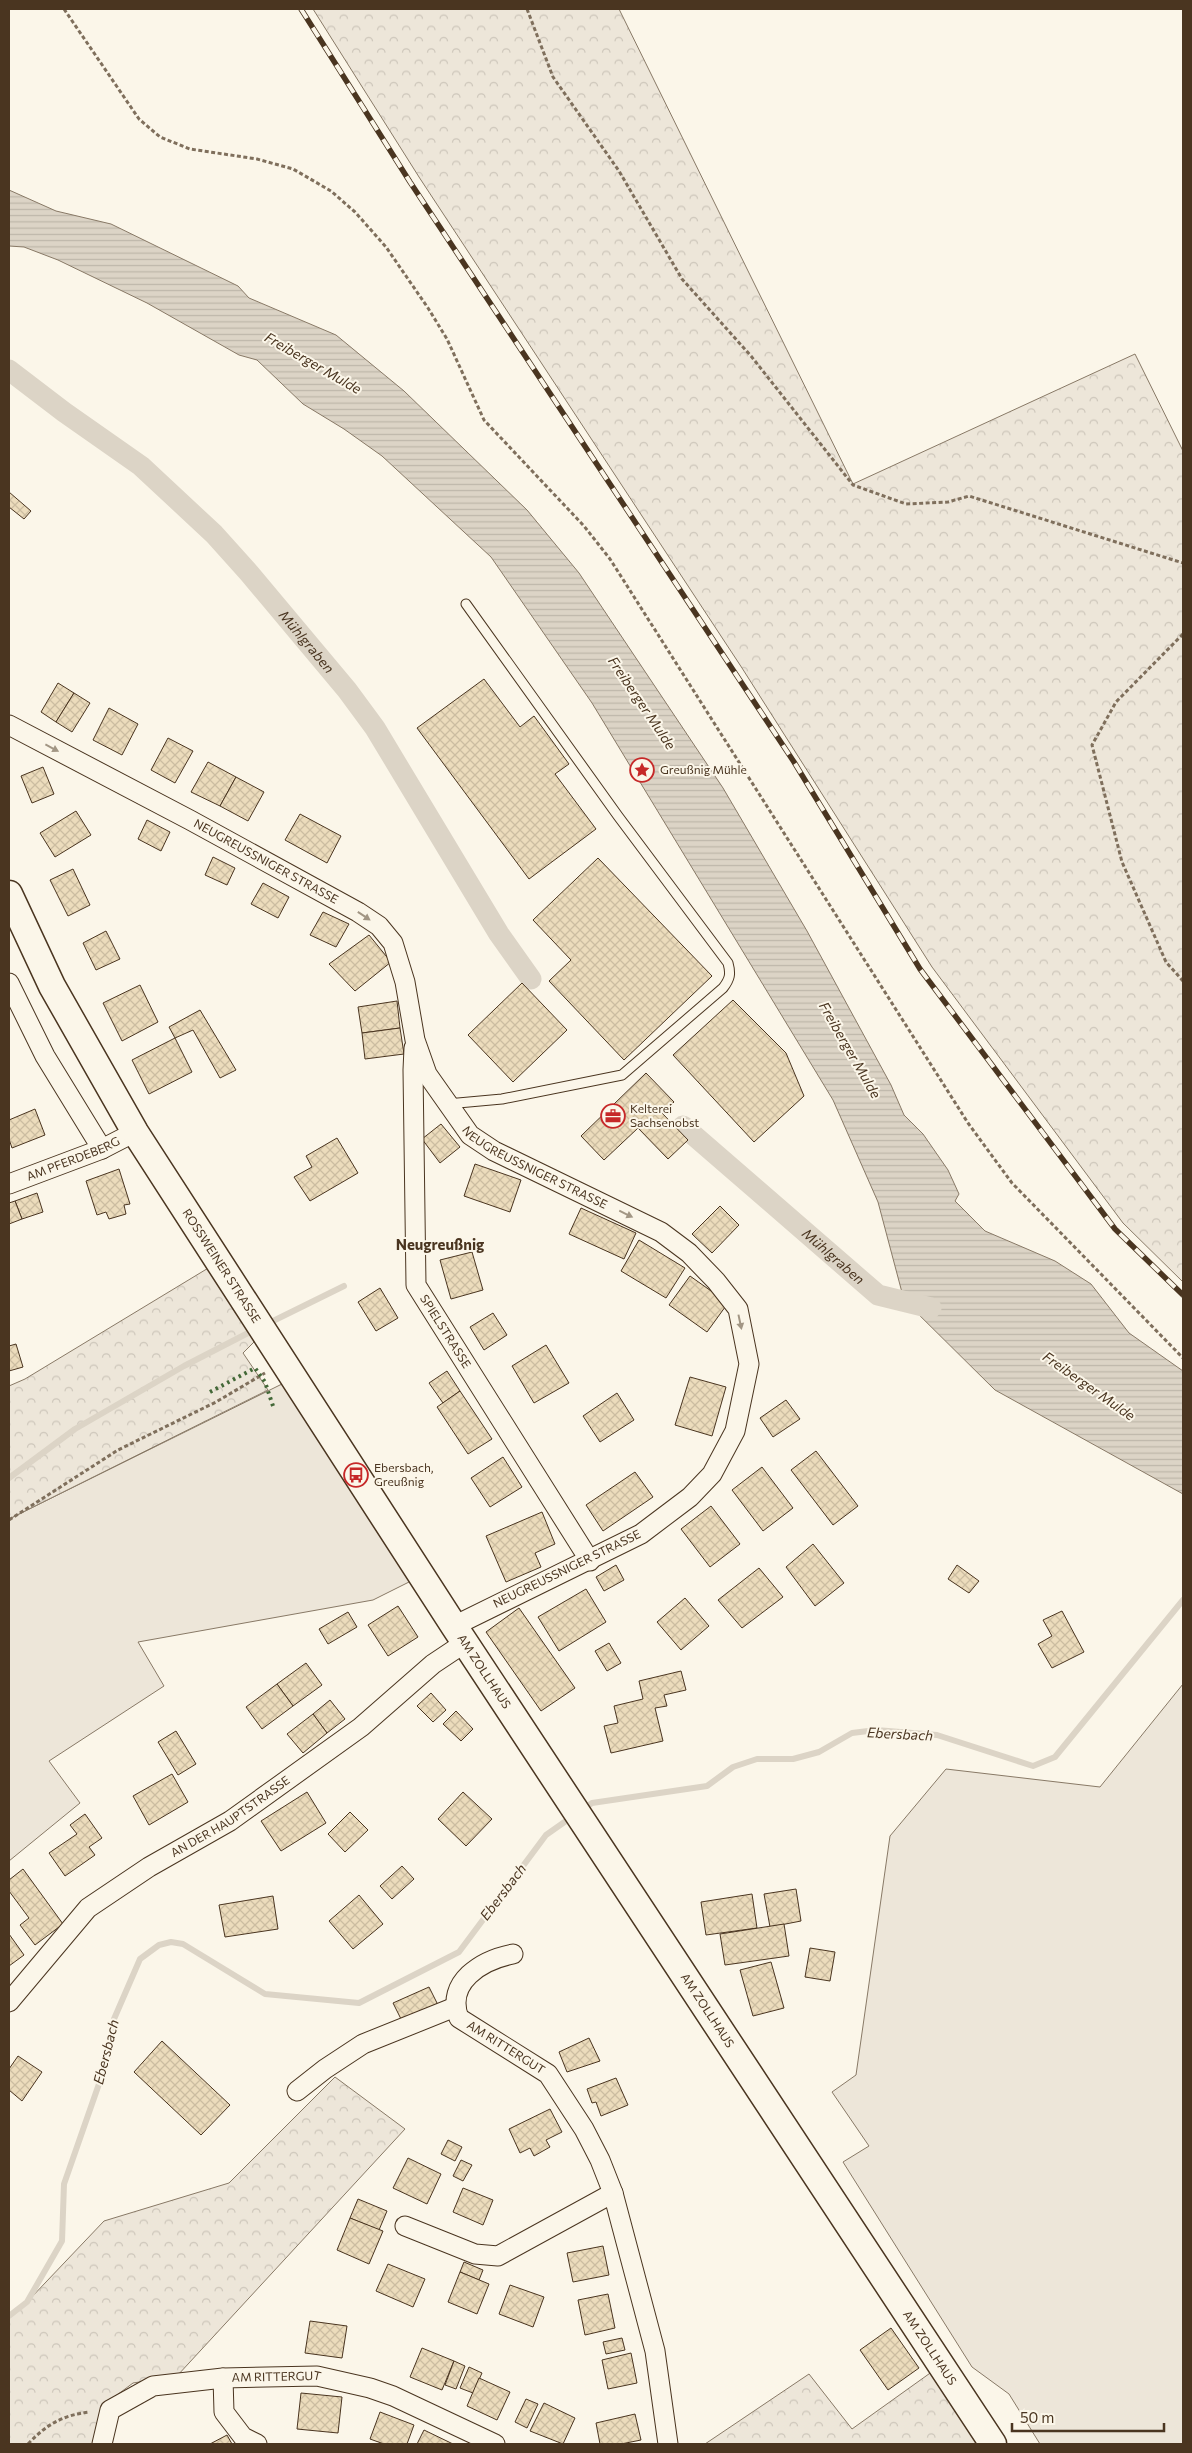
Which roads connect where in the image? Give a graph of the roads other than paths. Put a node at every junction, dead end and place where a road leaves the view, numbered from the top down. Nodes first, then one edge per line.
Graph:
1 (466, 604) dead end
2 (9, 725) edge
3 (9, 894) edge
4 (9, 983) edge
5 (415, 1040) junction
6 (447, 1104) junction
7 (135, 1132) junction
8 (102, 1149) junction
9 (9, 1184) edge
10 (590, 1561) junction
11 (460, 1634) junction
12 (513, 1954) dead end
13 (9, 2002) edge
14 (455, 2007) junction
15 (297, 2091) dead end
16 (613, 2193) junction
17 (405, 2226) dead end
18 (223, 2378) junction
19 (102, 2444) edge
20 (257, 2444) edge
21 (495, 2444) edge
22 (668, 2444) edge
23 (994, 2444) edge

1 - 6 lane
2 -> 5 street, NEUGREUSSNIGER STRASSE
3 - 7 main road, ROSSWEINER STRASSE
4 - 8 street
5 - 6 street, NEUGREUSSNIGER STRASSE
5 - 10 street, SPIELSTRASSE
6 -> 10 street, NEUGREUSSNIGER STRASSE
7 - 8 street, AM PFERDEBERG
7 - 11 main road, ROSSWEINER STRASSE
8 - 9 street, AM PFERDEBERG
10 - 11 street, NEUGREUSSNIGER STRASSE
11 - 13 street, AN DER HAUPTSTRASSE
11 - 23 main road, AM ZOLLHAUS
12 - 14 street
14 - 15 street
14 - 16 street, AM RITTERGUT
16 - 17 street
16 - 22 street, AM RITTERGUT
18 - 19 street, AM RITTERGUT
18 - 20 street, AM RITTERGUT
18 - 21 street, AM RITTERGUT

